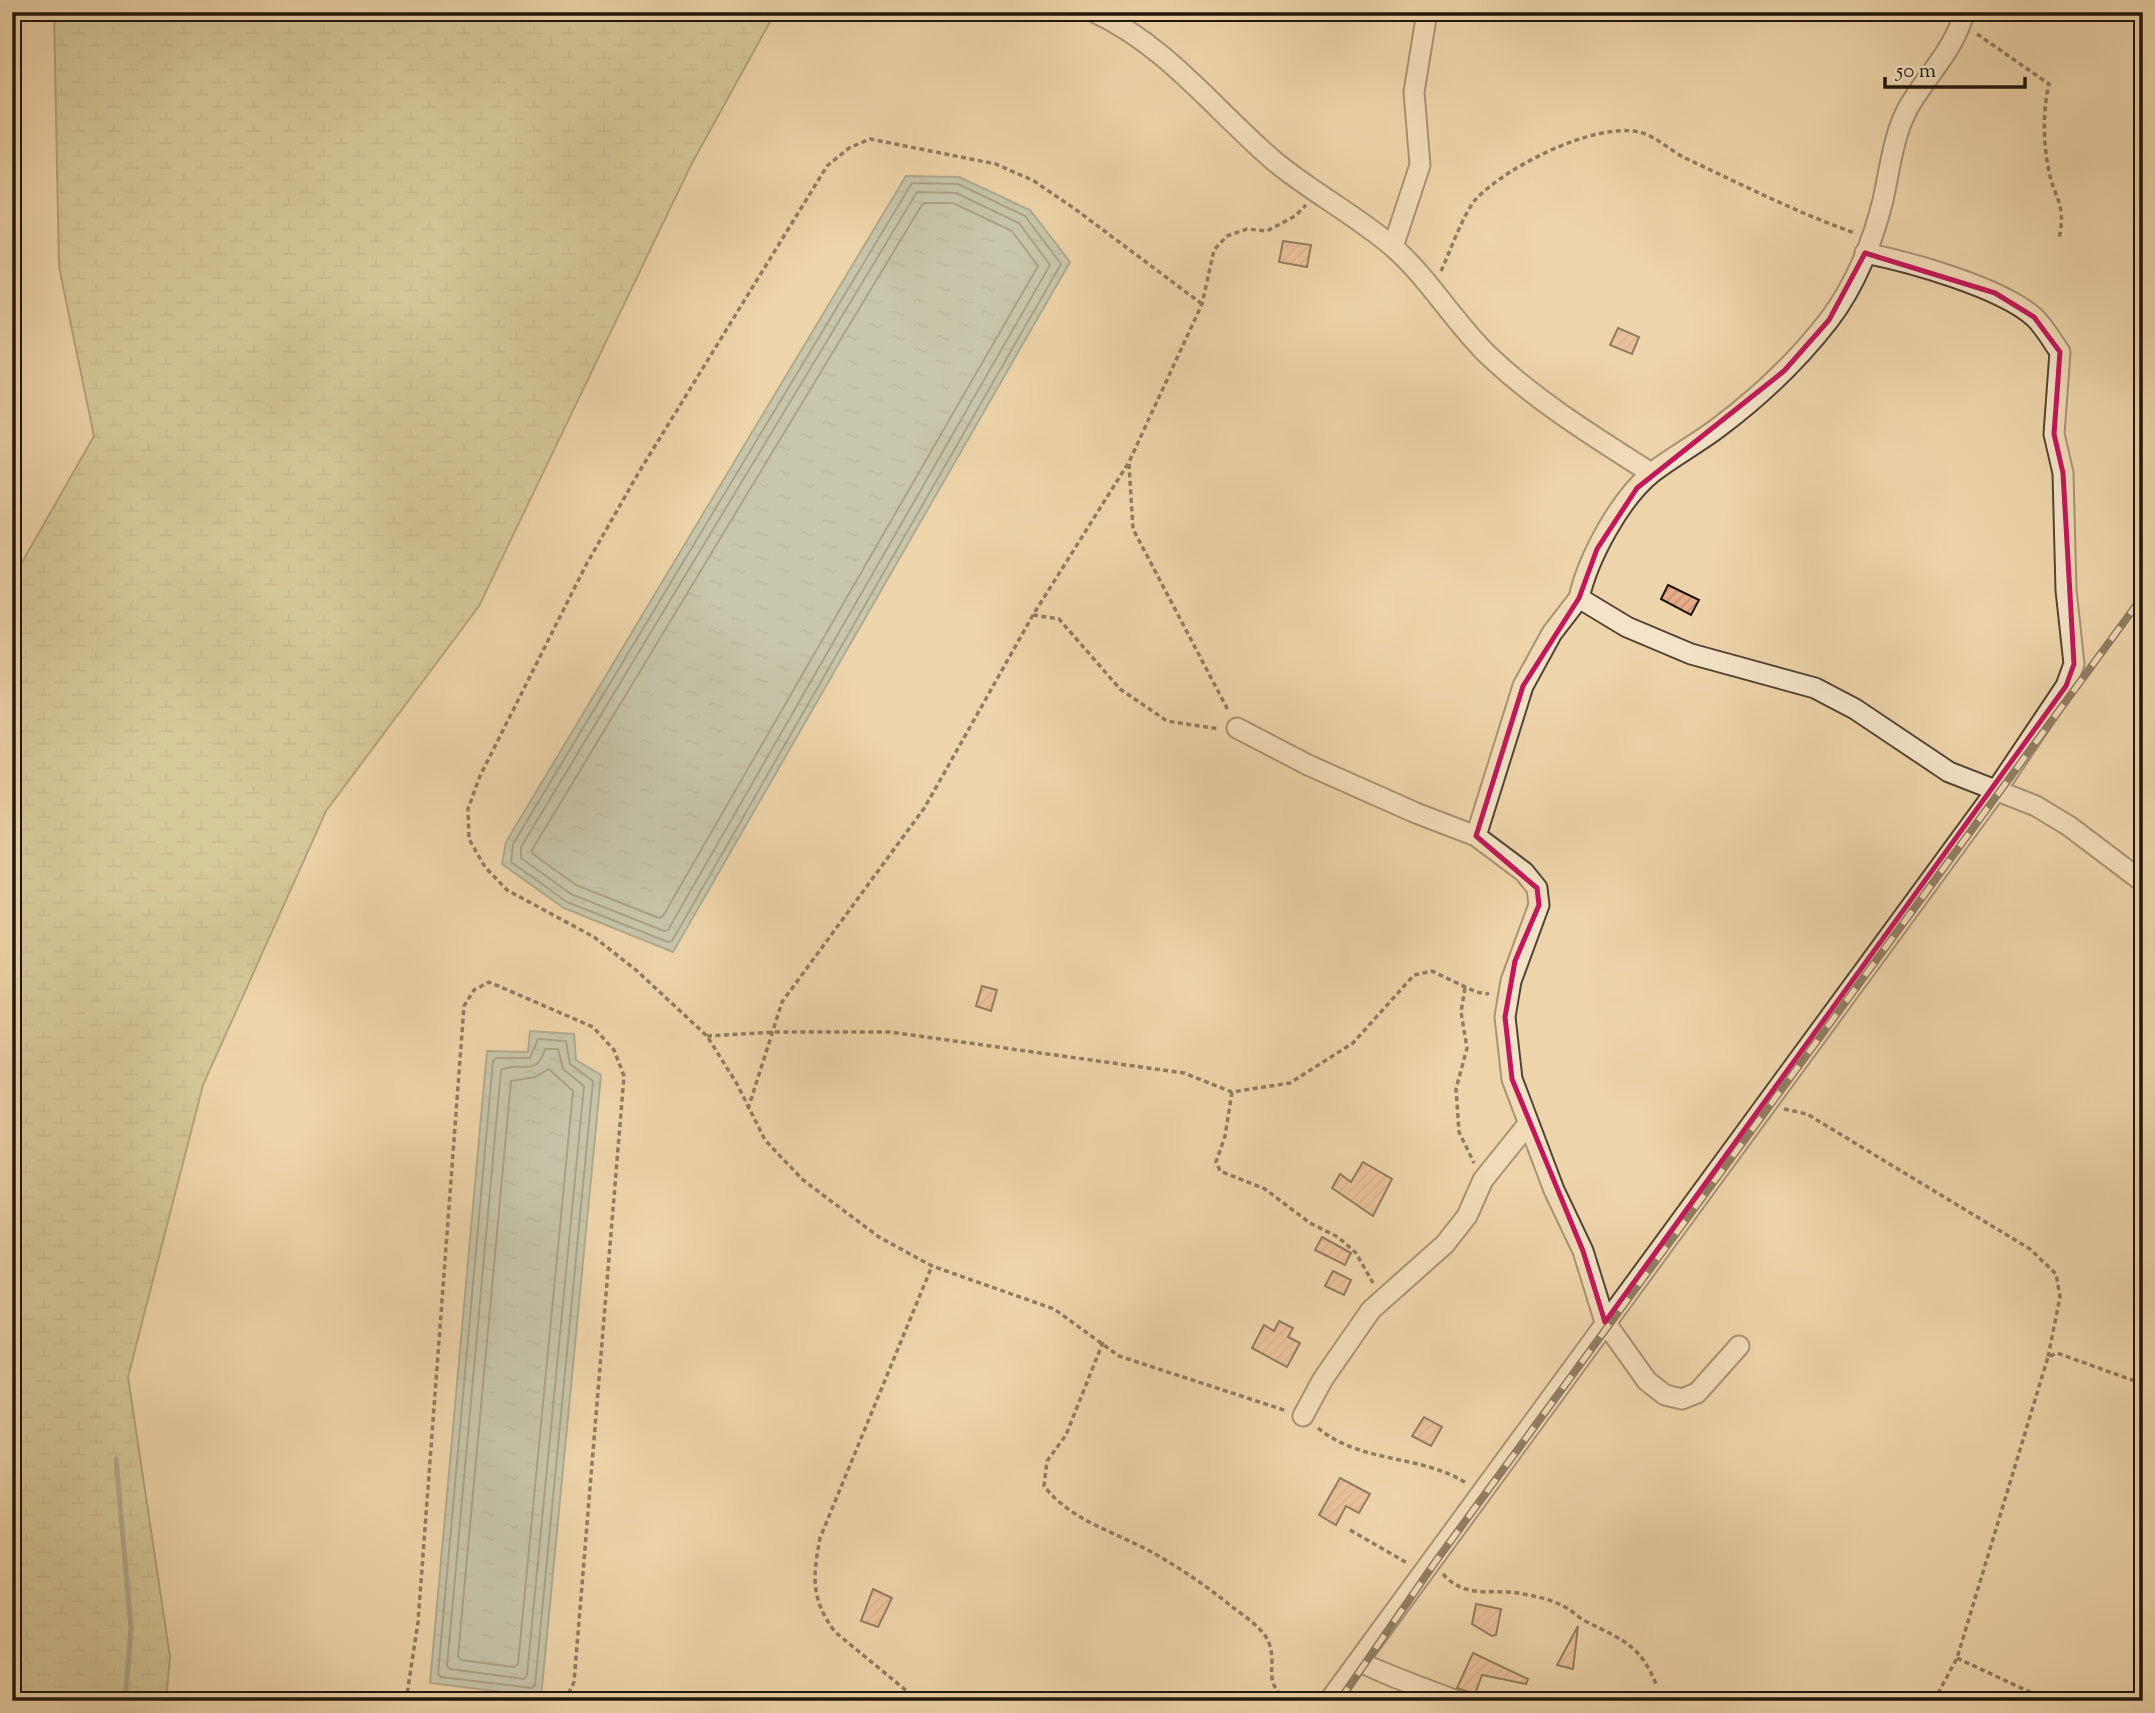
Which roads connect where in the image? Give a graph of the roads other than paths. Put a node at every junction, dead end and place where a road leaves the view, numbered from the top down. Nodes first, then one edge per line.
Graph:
1 (1094, 12) edge
2 (1427, 12) edge
3 (1962, 18) edge
4 (1868, 246) junction
5 (1393, 247) junction
6 (1651, 473) junction
7 (1579, 598) junction
8 (1237, 728) road end
9 (1995, 792) junction
10 (1476, 836) junction
11 (2143, 882) edge
12 (1528, 1124) junction
13 (1605, 1322) junction
14 (1739, 1346) dead end
15 (1303, 1416) dead end
16 (1359, 1660) junction
17 (1329, 1701) edge
18 (1457, 1701) edge

1 - 5 street
2 - 5 street
3 - 4 street
4 - 6 street
4 - 9 street
5 - 6 street
6 - 7 street
7 - 9 street
7 - 10 street
8 - 10 street
9 - 11 street
9 - 13 street
10 - 12 street
12 - 13 street
12 - 15 street
13 - 14 street
13 - 16 street
16 - 17 street
16 - 18 street

